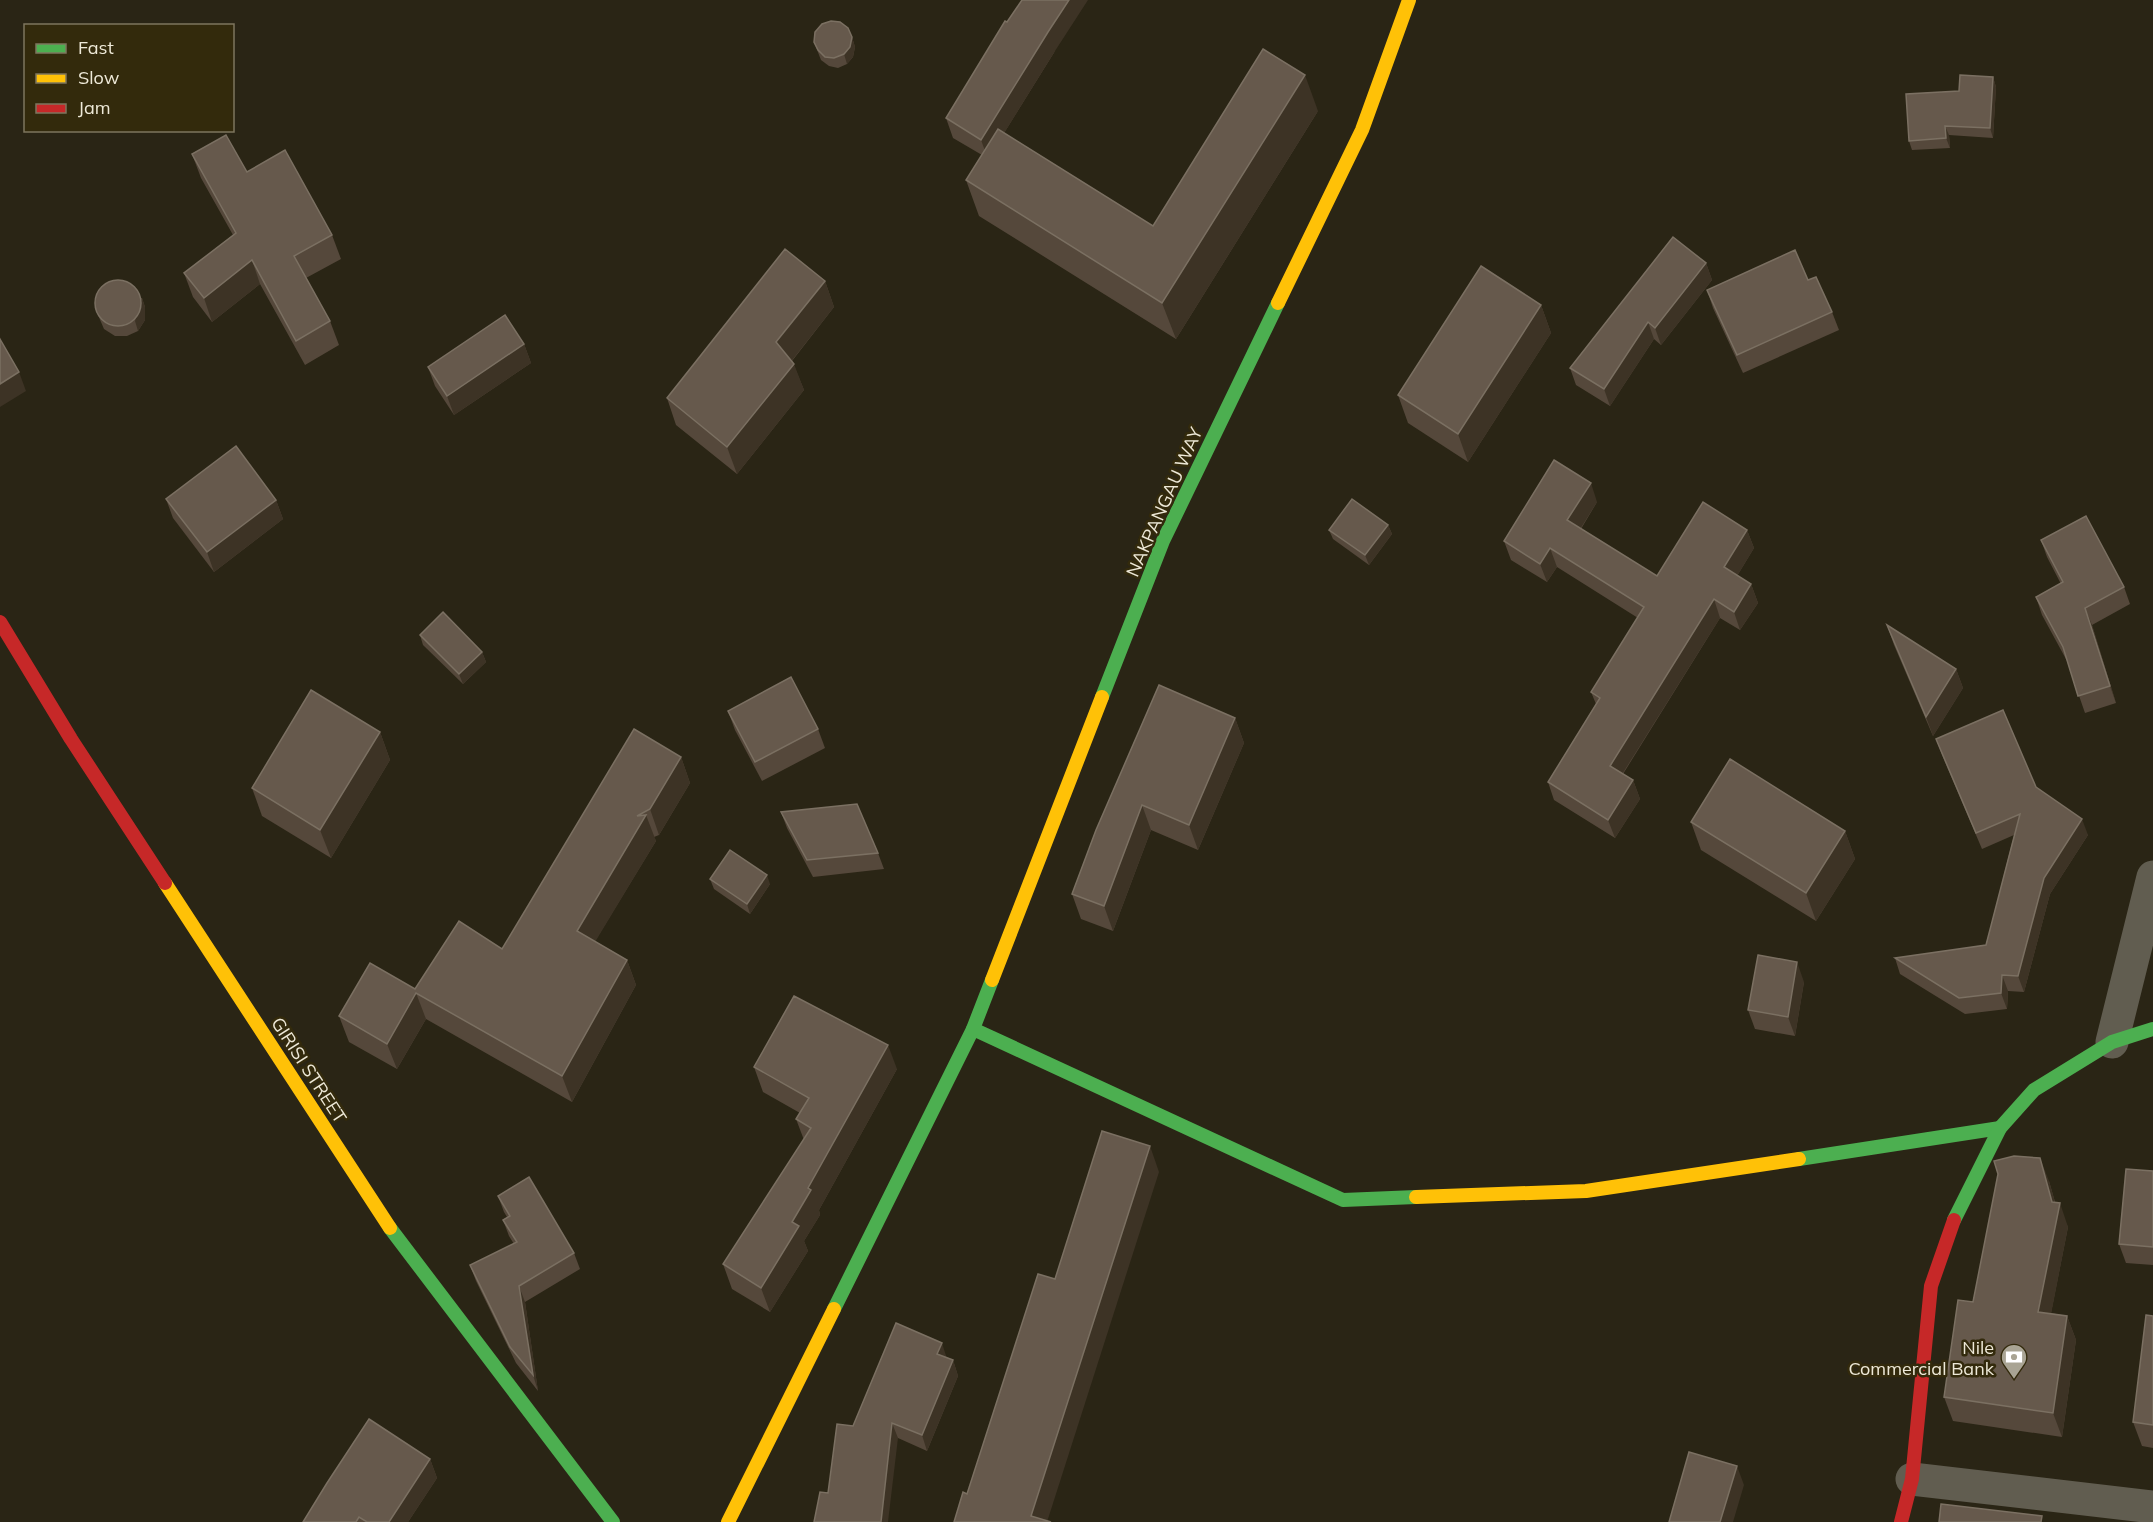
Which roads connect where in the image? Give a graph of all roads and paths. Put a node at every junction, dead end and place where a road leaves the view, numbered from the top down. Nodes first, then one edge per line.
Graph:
1 (1409, 0) edge
2 (0, 622) edge
3 (2153, 877) edge
4 (973, 1029) junction
5 (2153, 1029) edge
6 (2112, 1042) junction
7 (2000, 1128) junction
8 (1912, 1479) junction
9 (2153, 1507) edge
10 (613, 1522) edge
11 (728, 1522) edge
12 (1901, 1522) edge

1 - 4 street, NAKPANGAU WAY
2 - 10 street, GIRISI STREET
3 - 6 street
4 - 7 street
4 - 11 street, NAKPANGAU WAY
5 - 6 street
6 - 7 street
7 - 8 street
8 - 9 street
8 - 12 street

